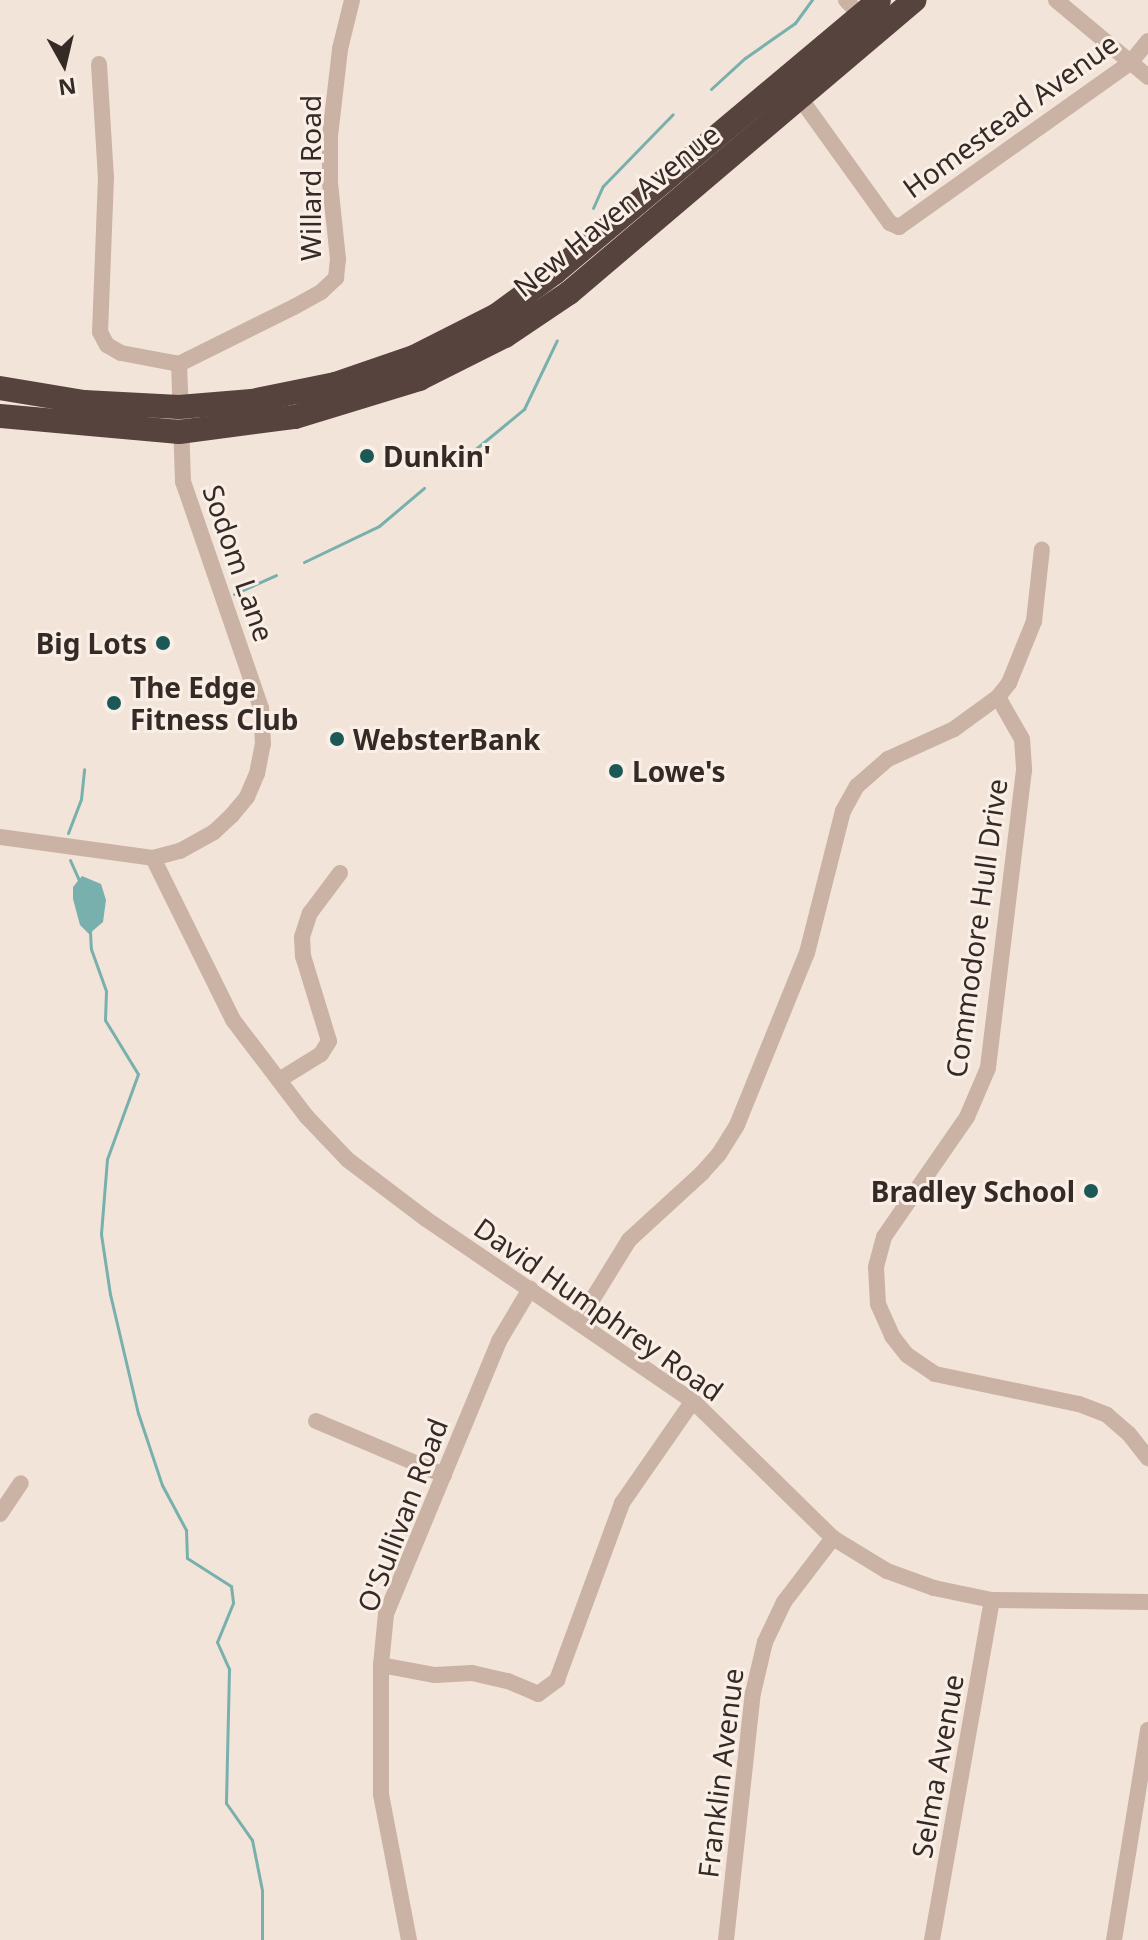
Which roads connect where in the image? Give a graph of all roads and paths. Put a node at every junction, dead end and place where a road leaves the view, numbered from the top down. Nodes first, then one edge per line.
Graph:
1 (352, 0) edge
2 (915, 0) edge
3 (1056, 0) edge
4 (862, 5) edge
5 (1148, 41) edge
6 (1131, 62) junction
7 (99, 64) dead end
8 (1148, 77) edge
9 (783, 78) junction
10 (801, 97) junction
11 (179, 364) junction
12 (0, 388) edge
13 (179, 407) junction
14 (0, 416) edge
15 (179, 432) junction
16 (1042, 549) dead end
17 (998, 697) junction
18 (0, 837) edge
19 (153, 858) junction
20 (340, 873) dead end
21 (279, 1080) junction
22 (530, 1289) junction
23 (579, 1321) junction
24 (693, 1401) junction
25 (316, 1421) dead end
26 (1148, 1458) edge
27 (444, 1475) junction
28 (21, 1483) dead end
29 (0, 1514) edge
30 (833, 1538) junction
31 (992, 1600) junction
32 (1148, 1602) edge
33 (381, 1665) junction
34 (1148, 1730) edge
35 (409, 1940) edge
36 (726, 1940) edge
37 (932, 1940) edge
38 (1114, 1940) edge

1 - 11 street, Willard Road
2 - 10 highway, New Haven Avenue
3 - 6 street
4 - 9 highway, New Haven Avenue
5 - 6 street, Homestead Avenue
6 - 8 street
6 - 10 street, Homestead Avenue
7 - 11 street
9 - 10 street
9 - 13 highway, New Haven Avenue
10 - 15 highway, New Haven Avenue
11 - 13 street
12 - 13 highway, New Haven Avenue
13 - 15 street, Sodom Lane
14 - 15 highway, New Haven Avenue
15 - 19 street, Sodom Lane
16 - 17 street
17 - 23 street
17 - 26 street, Commodore Hull Drive
18 - 19 street, Sodom Lane
19 - 21 street, David Humphrey Road
20 - 21 street
21 - 22 street, David Humphrey Road
22 - 23 street, David Humphrey Road
22 - 27 street, O'Sullivan Road
23 - 24 street, David Humphrey Road
24 - 30 street, David Humphrey Road
24 - 33 street
25 - 27 street
27 - 33 street, O'Sullivan Road
28 - 29 street
30 - 31 street, David Humphrey Road
30 - 36 street, Franklin Avenue
31 - 32 street, David Humphrey Road
31 - 37 street, Selma Avenue
33 - 35 street, O'Sullivan Road
34 - 38 street

